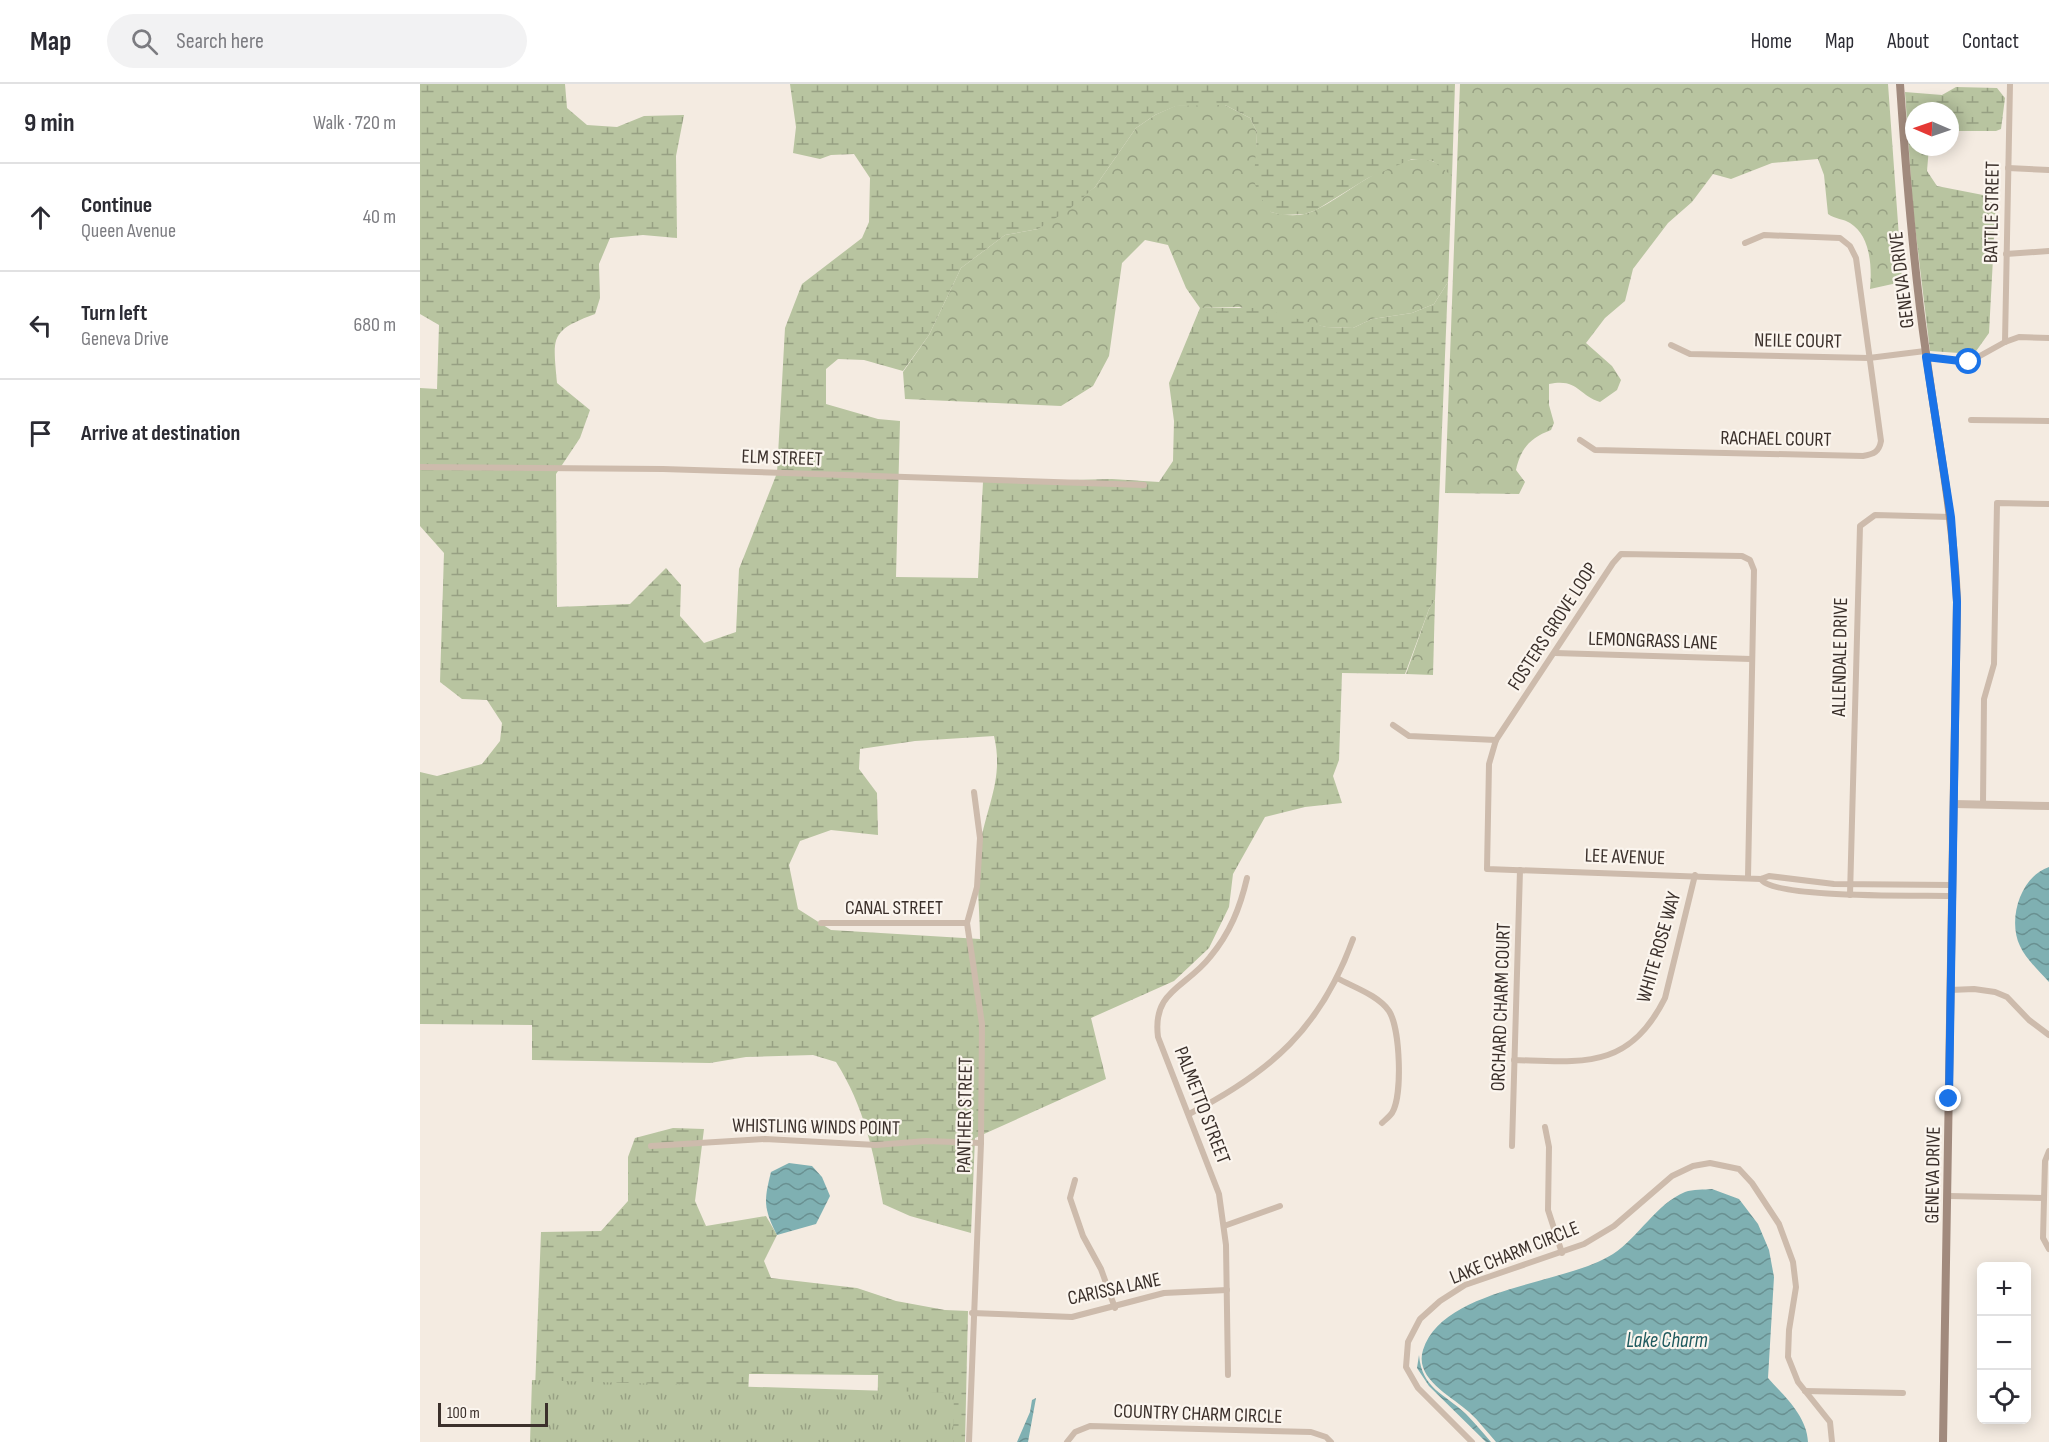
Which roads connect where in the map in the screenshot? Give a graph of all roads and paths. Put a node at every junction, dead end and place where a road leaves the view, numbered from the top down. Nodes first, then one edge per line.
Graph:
1 (1900, 84) edge
2 (2010, 84) edge
3 (2008, 168) junction
4 (2049, 170) edge
5 (1745, 243) dead end
6 (2049, 251) edge
7 (2006, 254) junction
8 (2049, 338) edge
9 (2005, 342) junction
10 (1671, 345) dead end
11 (1926, 354) junction
12 (1869, 358) junction
13 (1971, 420) dead end
14 (2049, 421) edge
15 (1580, 440) dead end
16 (420, 467) edge
17 (1144, 485) dead end
18 (2049, 504) edge
19 (1951, 517) junction
20 (1555, 653) junction
21 (1751, 659) junction
22 (1393, 725) dead end
23 (1496, 740) junction
24 (974, 792) dead end
25 (1954, 804) junction
26 (1983, 804) junction
27 (2049, 806) edge
28 (1487, 869) joint
29 (1520, 870) junction
30 (1695, 875) junction
31 (1748, 877) junction
32 (1247, 878) dead end
33 (1761, 879) junction
34 (1851, 884) junction
35 (1952, 885) junction
36 (1850, 895) junction
37 (1951, 896) junction
38 (821, 923) dead end
39 (967, 923) junction
40 (1353, 939) dead end
41 (1337, 978) junction
42 (1950, 990) junction
43 (2049, 1035) edge
44 (1515, 1060) junction
45 (1189, 1114) junction
46 (1382, 1123) dead end
47 (1545, 1127) dead end
48 (981, 1143) junction
49 (651, 1146) dead end
50 (1512, 1146) dead end
51 (2049, 1151) edge
52 (1075, 1180) dead end
53 (1949, 1196) junction
54 (2044, 1198) junction
55 (1280, 1206) dead end
56 (1224, 1226) junction
57 (2049, 1249) edge
58 (1562, 1253) junction
59 (1227, 1290) junction
60 (1115, 1308) junction
61 (972, 1313) junction
62 (1228, 1375) dead end
63 (1805, 1390) junction
64 (1903, 1393) dead end
65 (969, 1442) edge
66 (1067, 1442) edge
67 (1331, 1442) edge
68 (1472, 1442) edge
69 (1832, 1442) edge
70 (1943, 1442) edge

1 - 11 main road, GENEVA DRIVE
2 - 3 street, BATTLE STREET
3 - 4 street
3 - 7 street, BATTLE STREET
5 - 12 street
6 - 7 street
7 - 9 street, BATTLE STREET
8 - 9 street
9 - 11 street, NEILE COURT
10 - 12 street, NEILE COURT
11 - 12 street, NEILE COURT
11 - 19 main road, GENEVA DRIVE
12 - 15 street, RACHAEL COURT
13 - 14 street
16 - 17 street, ELM STREET
18 - 26 street
19 - 25 main road, GENEVA DRIVE
19 - 34 street, ALLENDALE DRIVE
20 - 21 street, LEMONGRASS LANE
20 - 21 street, FOSTERS GROVE LOOP
20 - 23 street, FOSTERS GROVE LOOP
21 - 31 street, FOSTERS GROVE LOOP
22 - 23 street
23 - 28 street, FOSTERS GROVE LOOP
24 - 39 street, PANTHER STREET
25 - 26 street
25 - 35 main road, GENEVA DRIVE
26 - 27 street
28 - 29 street, LEE AVENUE
29 - 30 street, LEE AVENUE
29 - 44 street, ORCHARD CHARM COURT
30 - 31 street, LEE AVENUE
30 - 44 street, WHITE ROSE WAY
31 - 33 street, LEE AVENUE
32 - 45 street, PALMETTO STREET
33 - 34 street, LEE AVENUE
33 - 36 street, LEE AVENUE
34 - 35 street, LEE AVENUE
34 - 36 street
35 - 37 main road, GENEVA DRIVE
36 - 37 street, LEE AVENUE
37 - 42 main road, GENEVA DRIVE
38 - 39 street, CANAL STREET
39 - 48 street, PANTHER STREET
40 - 41 street
41 - 45 street
41 - 46 street
42 - 43 street
42 - 53 main road, GENEVA DRIVE
44 - 50 street, ORCHARD CHARM COURT
45 - 56 street, PALMETTO STREET
47 - 58 street
48 - 49 street, WHISTLING WINDS POINT
48 - 61 street, PANTHER STREET
51 - 54 street
52 - 60 street
53 - 54 street
53 - 70 main road, GENEVA DRIVE
54 - 57 street
55 - 56 street
56 - 59 street, PALMETTO STREET
58 - 63 street, LAKE CHARM CIRCLE
58 - 68 street, LAKE CHARM CIRCLE
59 - 60 street, CARISSA LANE
59 - 62 street, PALMETTO STREET
60 - 61 street, CARISSA LANE
61 - 65 street, PANTHER STREET
63 - 64 street
63 - 69 street, LAKE CHARM CIRCLE
66 - 67 street, COUNTRY CHARM CIRCLE

